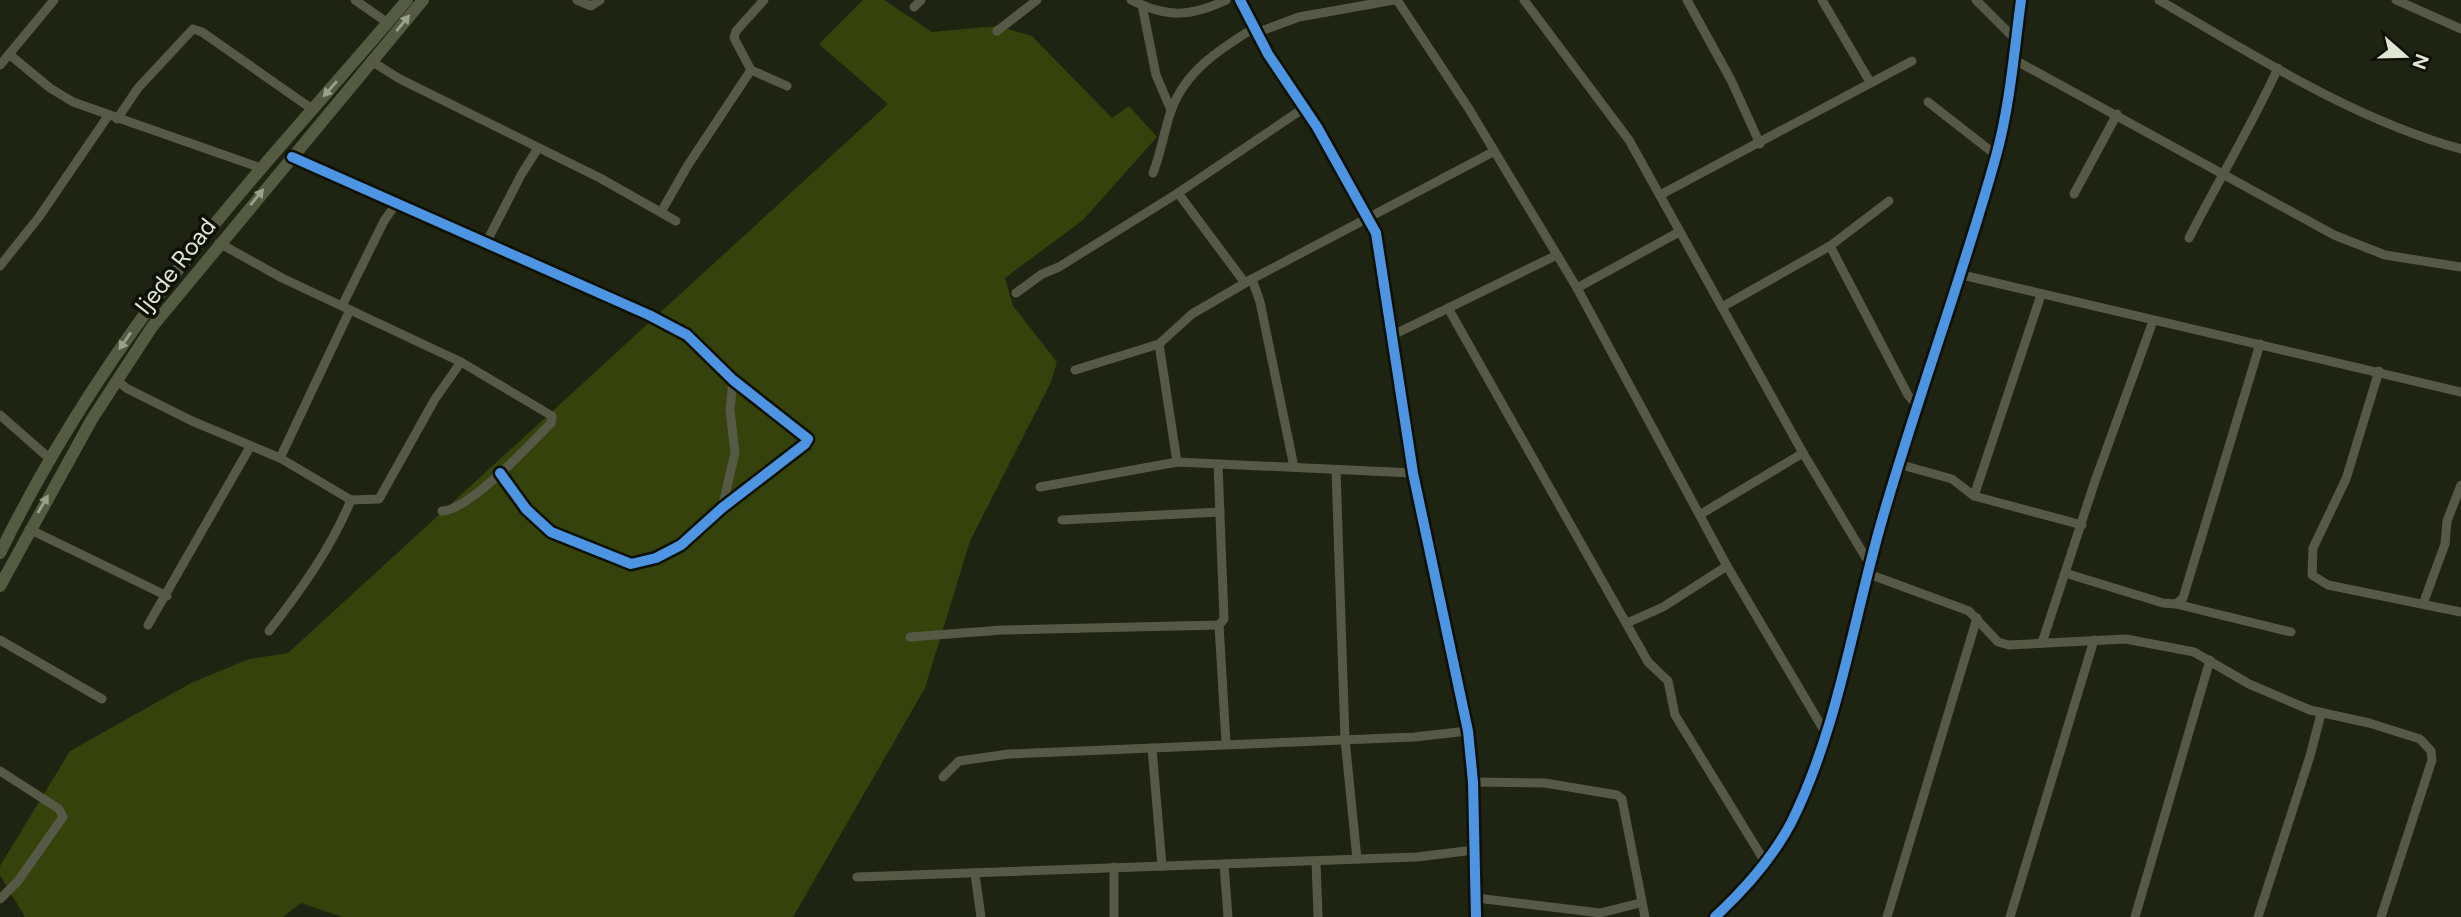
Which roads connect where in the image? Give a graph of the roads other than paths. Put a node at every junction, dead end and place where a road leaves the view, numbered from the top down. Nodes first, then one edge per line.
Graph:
1 (54, 0) edge
2 (355, 0) edge
3 (407, 0) edge
4 (423, 0) edge
5 (577, 0) edge
6 (600, 0) edge
7 (764, 0) edge
8 (1037, 0) edge
9 (1131, 0) edge
10 (1226, 0) edge
11 (1240, 0) edge
12 (1396, 0) edge
13 (1524, 0) edge
14 (1687, 0) edge
15 (1822, 0) edge
16 (1976, 0) edge
17 (2021, 0) edge
18 (2159, 0) edge
19 (2396, 0) edge
20 (1142, 5) junction
21 (388, 23) junction
22 (2461, 29) edge
23 (997, 31) dead end
24 (1255, 31) junction
25 (2016, 40) junction
26 (4, 59) edge
27 (2013, 59) junction
28 (371, 61) junction
29 (1912, 61) dead end
30 (2278, 68) junction
31 (751, 70) junction
32 (1870, 82) junction
33 (787, 86) dead end
34 (1928, 102) dead end
35 (1304, 108) junction
36 (312, 109) junction
37 (1171, 110) junction
38 (2117, 114) junction
39 (112, 118) junction
40 (1760, 144) junction
41 (538, 148) junction
42 (2461, 149) edge
43 (1493, 152) junction
44 (1996, 155) junction
45 (292, 157) junction
46 (261, 168) junction
47 (1153, 173) dead end
48 (2221, 174) junction
49 (1178, 193) junction
50 (2074, 194) dead end
51 (1660, 195) junction
52 (1889, 201) dead end
53 (396, 204) junction
54 (661, 212) junction
55 (1369, 218) junction
56 (676, 221) dead end
57 (1679, 233) junction
58 (2189, 239) dead end
59 (219, 243) junction
60 (486, 243) junction
61 (1830, 246) junction
62 (1557, 255) junction
63 (2, 259) edge
64 (2461, 267) edge
65 (1958, 274) junction
66 (1249, 281) junction
67 (1577, 289) junction
68 (1016, 293) dead end
69 (2041, 295) junction
70 (1721, 307) junction
71 (346, 308) junction
72 (1448, 308) junction
73 (2153, 321) junction
74 (1393, 335) junction
75 (1159, 344) junction
76 (2260, 345) junction
77 (461, 362) junction
78 (1075, 370) dead end
79 (2379, 371) junction
80 (117, 380) junction
81 (733, 380) junction
82 (2461, 392) edge
83 (1916, 404) junction
84 (0, 415) edge
85 (250, 447) junction
86 (1803, 453) junction
87 (49, 458) junction
88 (280, 458) junction
89 (1177, 462) junction
90 (1218, 464) junction
91 (1898, 464) junction
92 (1294, 467) junction
93 (1336, 470) junction
94 (500, 473) junction
95 (1413, 473) junction
96 (2461, 485) edge
97 (1040, 487) dead end
98 (1974, 496) junction
99 (351, 500) junction
100 (722, 508) junction
101 (442, 511) dead end
102 (1220, 512) junction
103 (1701, 514) junction
104 (1062, 520) dead end
105 (2082, 525) junction
106 (29, 529) junction
107 (0, 553) edge
108 (1727, 566) junction
109 (1868, 568) junction
110 (2065, 573) junction
111 (0, 586) edge
112 (167, 597) junction
113 (2176, 604) junction
114 (2423, 604) junction
115 (2461, 612) edge
116 (1977, 618) junction
117 (1627, 623) junction
118 (148, 625) dead end
119 (1219, 625) junction
120 (269, 631) dead end
121 (2291, 632) dead end
122 (910, 637) dead end
123 (0, 640) edge
124 (2094, 640) junction
125 (2042, 643) junction
126 (2210, 660) junction
127 (102, 699) dead end
128 (2321, 714) junction
129 (1468, 731) junction
130 (1825, 732) junction
131 (1345, 739) junction
132 (1226, 743) junction
133 (1152, 748) junction
134 (0, 771) edge
135 (943, 777) dead end
136 (1473, 782) junction
137 (1474, 850) junction
138 (1357, 859) junction
139 (1316, 861) junction
140 (1765, 862) junction
141 (1224, 864) junction
142 (1162, 866) junction
143 (1114, 867) junction
144 (975, 874) junction
145 (857, 877) dead end
146 (1476, 898) junction
147 (0, 899) edge
148 (1640, 903) junction
149 (981, 917) edge
150 (1114, 917) edge
151 (1228, 917) edge
152 (1318, 917) edge
153 (1476, 917) edge
154 (1644, 917) edge
155 (1715, 917) edge
156 (1887, 917) edge
157 (2010, 917) edge
158 (2135, 917) edge
159 (2258, 917) edge
160 (2381, 917) edge

1 - 26 street
2 - 21 street
3 - 21 main road, Ijede Road
28 -> 4 main road, Ijede Road
5 - 6 street
7 - 31 street
8 - 23 street
9 - 20 street
10 - 20 street
11 - 24 street
12 - 24 street
12 - 43 street
13 - 51 street
14 - 40 street
15 - 32 street
16 - 25 street
17 - 25 street
18 - 30 street
19 - 22 street
20 - 37 street
21 -> 36 main road, Ijede Road
24 - 35 street
24 - 37 street
25 - 27 street
26 - 39 street
27 - 38 street
27 - 44 street
28 - 41 street
28 - 45 main road, Ijede Road
29 - 32 street
30 - 42 street
30 - 48 street
31 - 33 street
31 - 54 street
32 - 40 street
34 - 44 street
35 - 49 street
35 - 55 street
36 - 39 street
36 - 46 main road, Ijede Road
37 - 47 street
38 - 48 street
38 - 50 street
39 - 46 street
39 - 63 street
40 - 51 street
41 - 54 street
41 - 60 street
43 - 55 street
43 - 62 street
44 - 65 street
45 - 53 street
59 -> 45 main road, Ijede Road
46 -> 87 main road, Ijede Road
48 - 58 street
48 - 64 street
49 - 66 street
49 - 68 street
51 - 57 street
52 - 61 street
53 - 60 street
53 - 71 street
54 - 56 street
55 - 66 street
55 - 74 street
57 - 67 street
57 - 70 street
59 - 71 street
59 - 80 main road, Ijede Road
60 - 81 street
61 - 70 street
61 - 83 street
62 - 67 street
62 - 72 street
65 - 69 street
65 - 83 street
66 - 75 street
66 - 92 street
67 - 103 street
69 - 73 street
69 - 98 street
70 - 86 street
71 - 77 street
71 - 88 street
72 - 74 street
72 - 117 street
73 - 76 street
73 - 105 street
74 - 95 street
75 - 78 street
75 - 89 street
76 - 79 street
76 - 113 street
77 - 94 street
77 - 99 street
79 - 82 street
79 - 114 street
80 - 85 street
106 -> 80 main road, Ijede Road
81 - 100 street
81 - 100 street
83 - 91 street
84 - 87 street
85 - 88 street
85 - 112 street
86 - 103 street
86 - 109 street
87 - 107 main road, Ijede Road
88 - 99 street
89 - 90 street
89 - 97 street
90 - 92 street
90 - 102 street
91 - 98 street
91 - 109 street
92 - 93 street
93 - 95 street
93 - 131 street
94 - 100 street
94 - 101 street
95 - 129 street
96 - 114 street
98 - 105 street
99 - 120 street
102 - 104 street
102 - 119 street
103 - 108 street
105 - 110 street
106 - 111 main road, Ijede Road
106 - 112 street
108 - 117 street
108 - 130 street
109 - 116 street
109 - 130 street
110 - 113 street
110 - 125 street
112 - 118 street
113 - 121 street
114 - 115 street
116 - 125 street
116 - 156 street
117 - 140 street
119 - 122 street
119 - 132 street
123 - 127 street
124 - 125 street
124 - 126 street
124 - 157 street
126 - 128 street
126 - 158 street
128 - 159 street
128 - 160 street
129 - 131 street
129 - 136 street
130 - 140 street
131 - 132 street
131 - 138 street
132 - 133 street
133 - 135 street
133 - 142 street
134 - 147 street
136 - 137 street
136 - 148 street
137 - 138 street
137 - 146 street
138 - 139 street
139 - 141 street
139 - 152 street
140 - 155 street
141 - 142 street
141 - 151 street
142 - 143 street
143 - 144 street
143 - 150 street
144 - 145 street
144 - 149 street
146 - 148 street
146 - 153 street
148 - 154 street

